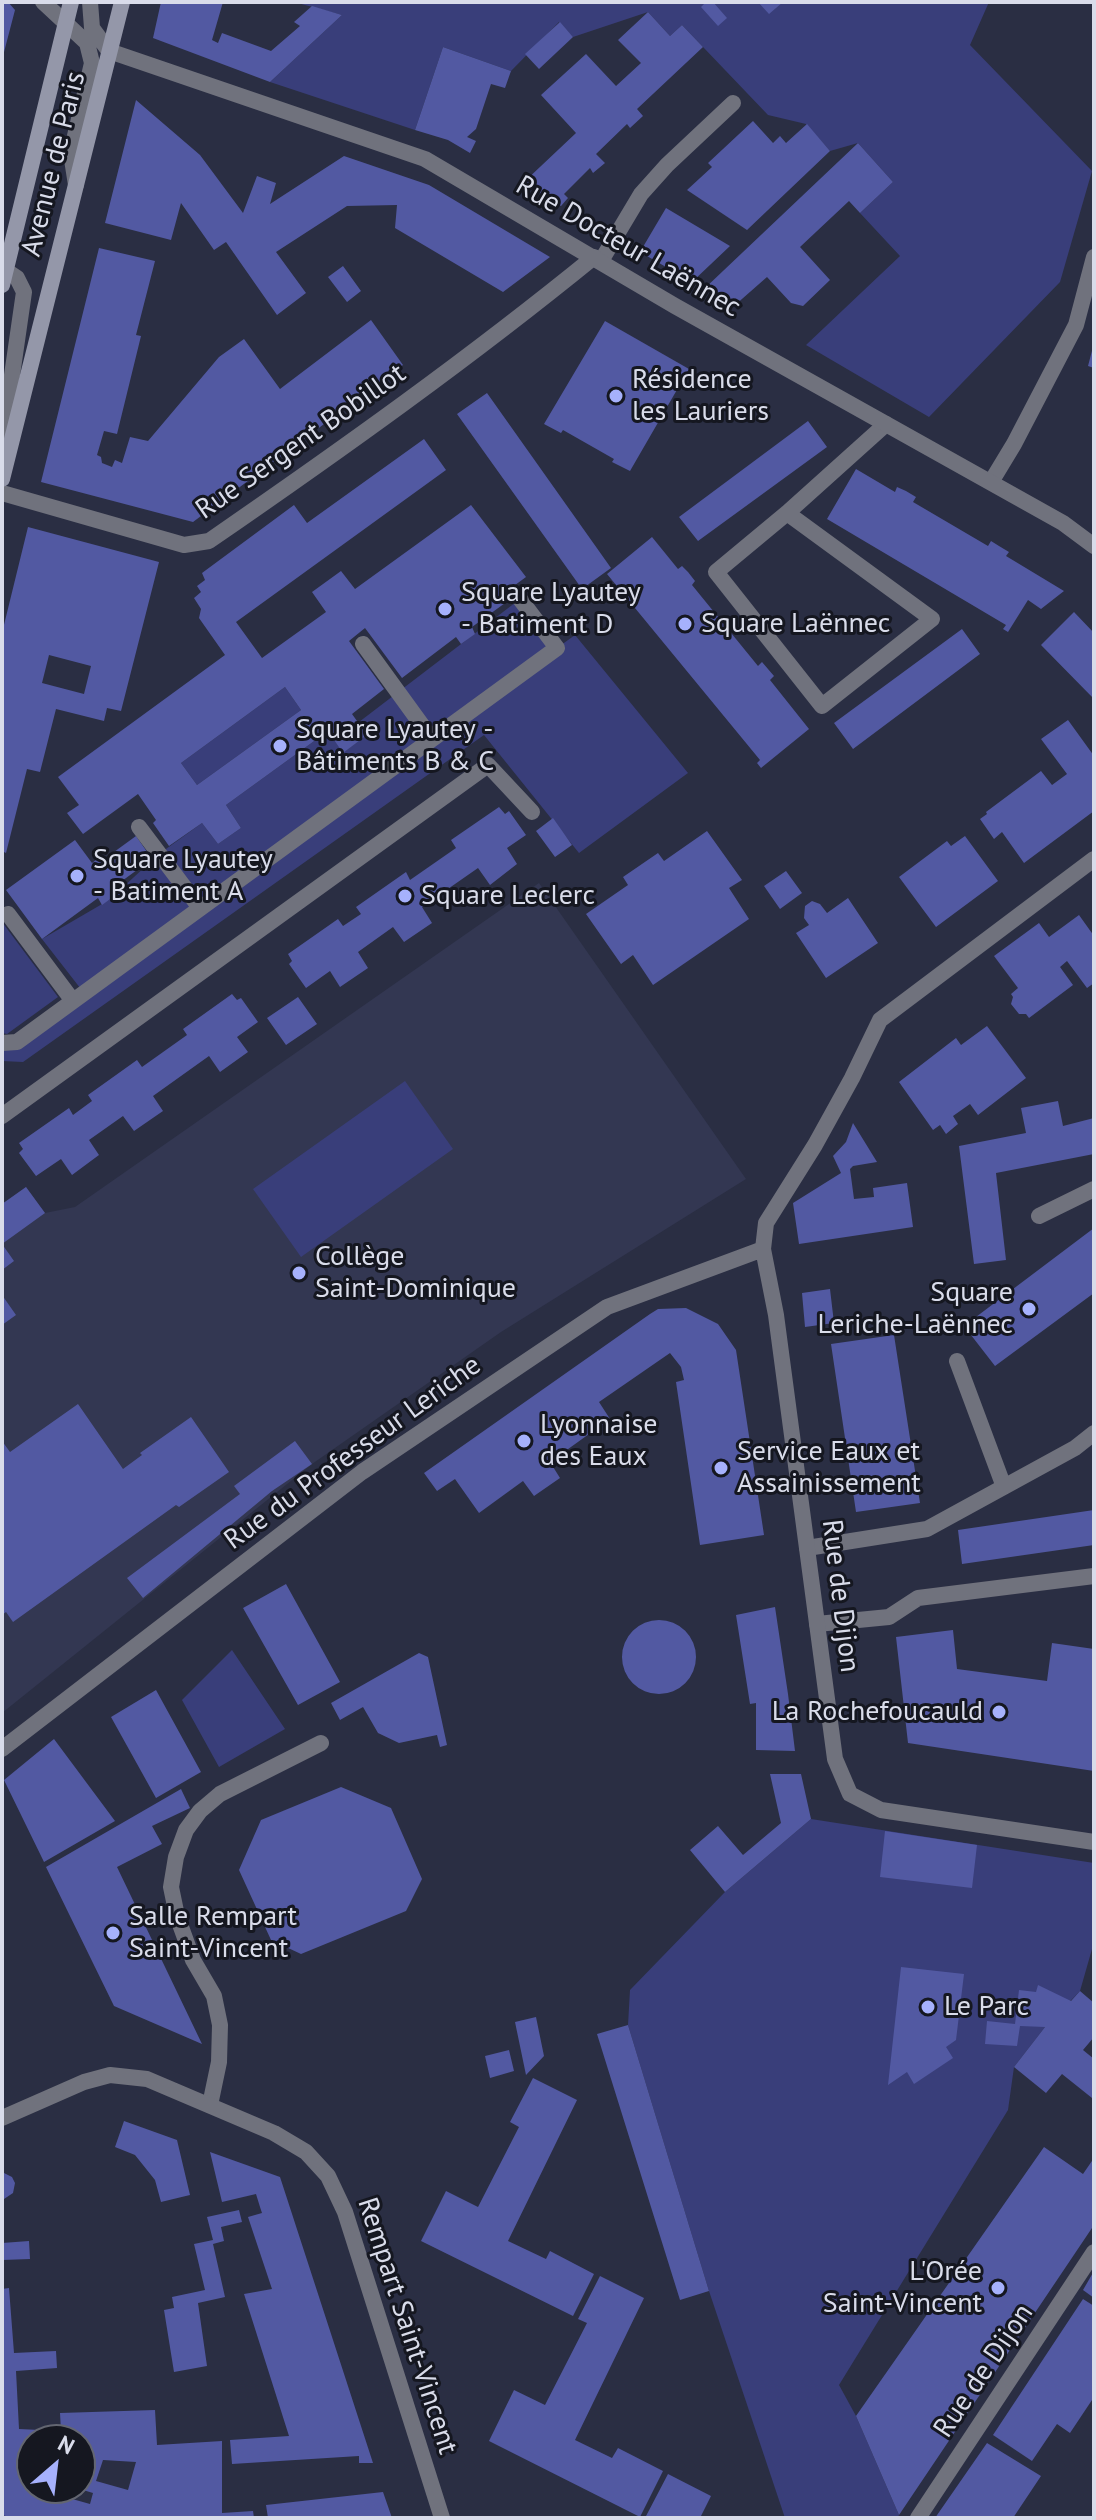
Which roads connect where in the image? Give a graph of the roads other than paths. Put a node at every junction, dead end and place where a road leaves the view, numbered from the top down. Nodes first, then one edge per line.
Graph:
1 (43, 2) edge
2 (71, 2) edge
3 (90, 2) edge
4 (122, 2) edge
5 (66, 23) junction
6 (109, 51) junction
7 (733, 103) dead end
8 (76, 185) junction
9 (1094, 257) edge
10 (598, 259) junction
11 (3, 274) edge
12 (886, 424) junction
13 (11, 443) junction
14 (2, 479) edge
15 (991, 482) junction
16 (2, 493) edge
17 (787, 513) junction
18 (1094, 546) edge
19 (520, 599) dead end
20 (363, 644) dead end
21 (432, 739) junction
22 (532, 812) dead end
23 (139, 827) dead end
24 (1094, 859) edge
25 (200, 908) junction
26 (8, 914) dead end
27 (73, 1001) junction
28 (2, 1043) edge
29 (2, 1116) edge
30 (1094, 1189) edge
31 (1039, 1216) dead end
32 (763, 1249) junction
33 (957, 1361) dead end
34 (1094, 1433) edge
35 (1004, 1487) junction
36 (807, 1548) junction
37 (1094, 1576) edge
38 (817, 1624) junction
39 (321, 1743) dead end
40 (2, 1749) edge
41 (1094, 1842) edge
42 (210, 2105) junction
43 (2, 2118) edge
44 (1094, 2252) edge
45 (442, 2518) edge
46 (918, 2518) edge

1 - 5 street
2 - 5 main road, Avenue de Paris
3 - 6 street
4 - 6 main road, Avenue de Paris
5 - 8 street
5 - 11 main road, Avenue de Paris
6 - 8 main road, Avenue de Paris
6 - 10 street, Rue Docteur Laënnec
7 - 10 street
8 - 13 main road, Avenue de Paris
9 - 15 street
10 - 12 street, Rue Docteur Laënnec
10 - 16 street, Rue Sergent Bobillot
11 - 13 street
12 - 15 street, Rue Docteur Laënnec
12 - 17 street
13 - 14 main road, Avenue de Paris
15 - 18 street, Rue Docteur Laënnec
17 - 17 street
19 - 21 street
20 - 21 street
21 - 25 street
22 - 29 street
23 - 25 street
24 - 32 street
25 - 27 street
26 - 27 street
27 - 28 street
30 - 31 street
32 - 36 street, Rue de Dijon
32 - 40 street, Rue du Professeur Leriche
33 - 35 street
34 - 35 street
35 - 36 street
36 - 38 street, Rue de Dijon
37 - 38 street
38 - 41 street, Rue de Dijon
39 - 42 street
42 - 43 street, Rempart Saint-Vincent
42 - 45 street, Rempart Saint-Vincent
44 - 46 street, Rue de Dijon

